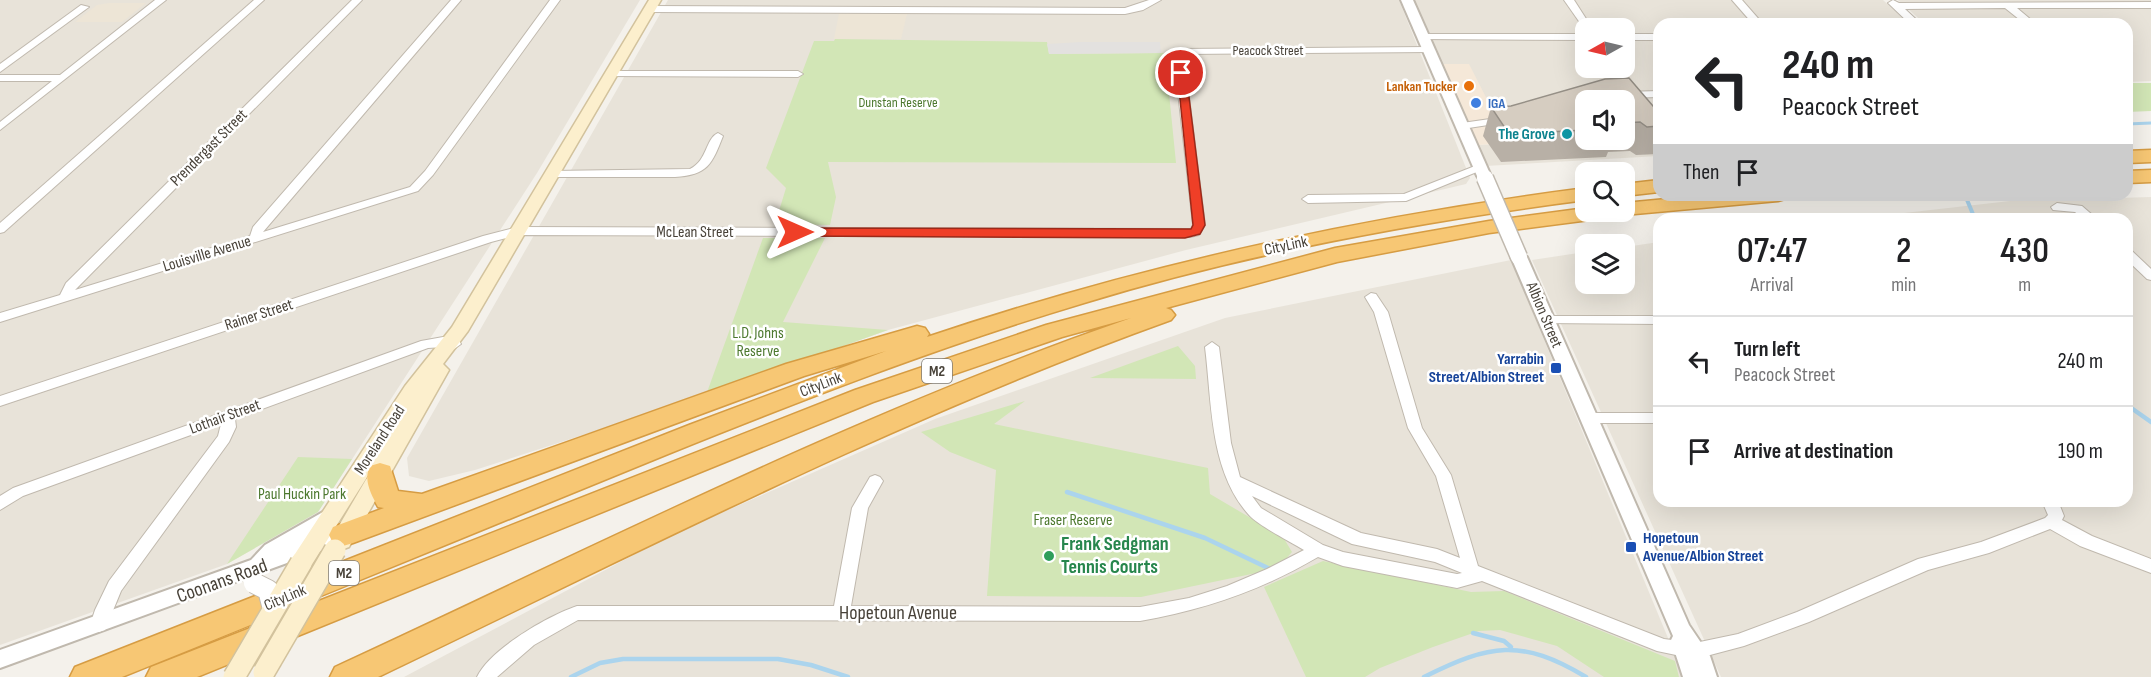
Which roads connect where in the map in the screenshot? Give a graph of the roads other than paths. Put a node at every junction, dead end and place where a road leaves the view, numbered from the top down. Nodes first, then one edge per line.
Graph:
1 (161, 0) edge
2 (259, 0) edge
3 (357, 0) edge
4 (456, 0) edge
5 (555, 0) edge
6 (1156, 0) edge
7 (1407, 0) edge
8 (1569, 0) edge
9 (1733, 0) edge
10 (1892, 3) edge
11 (652, 5) edge
12 (777, 5) edge
13 (2007, 5) junction
14 (2151, 5) edge
15 (84, 7) dead end
16 (1581, 18) edge
17 (1746, 18) edge
18 (1752, 18) edge
19 (1909, 18) edge
20 (2023, 18) edge
21 (1423, 37) junction
22 (1575, 37) edge
23 (1635, 37) edge
24 (1653, 37) edge
25 (1429, 50) junction
26 (0, 69) edge
27 (611, 74) junction
28 (798, 75) dead end
29 (0, 78) edge
30 (62, 78) junction
31 (1653, 94) edge
32 (1635, 95) edge
33 (1519, 116) edge
34 (1462, 126) junction
35 (0, 127) edge
36 (718, 136) dead end
37 (2151, 156) edge
38 (2133, 157) edge
39 (1482, 171) junction
40 (552, 174) junction
41 (2151, 176) edge
42 (2133, 177) edge
43 (1653, 187) edge
44 (1635, 189) edge
45 (1575, 195) edge
46 (1308, 199) dead end
47 (1712, 201) edge
48 (2057, 207) dead end
49 (1635, 208) edge
50 (2083, 213) edge
51 (1575, 216) edge
52 (0, 229) edge
53 (518, 231) junction
54 (1196, 232) joint
55 (256, 239) junction
56 (1413, 241) junction
57 (1301, 243) junction
58 (2133, 259) edge
59 (2151, 276) edge
60 (1371, 297) dead end
61 (65, 298) junction
62 (0, 318) edge
63 (1547, 320) junction
64 (1653, 320) edge
65 (454, 339) junction
66 (1212, 347) dead end
67 (0, 401) edge
68 (227, 416) junction
69 (1589, 418) junction
70 (1653, 418) edge
71 (380, 473) junction
72 (1233, 480) junction
73 (875, 481) dead end
74 (0, 504) edge
75 (424, 505) junction
76 (2052, 507) edge
77 (2051, 522) junction
78 (337, 534) junction
79 (1317, 550) junction
80 (306, 556) junction
81 (2151, 566) edge
82 (1474, 571) junction
83 (255, 576) junction
84 (273, 609) junction
85 (841, 613) junction
86 (99, 625) junction
87 (1687, 644) junction
88 (0, 659) edge
89 (0, 665) edge
90 (252, 675) edge
91 (86, 677) edge
92 (162, 677) edge
93 (347, 677) edge
94 (486, 677) edge
95 (1694, 677) edge
96 (1706, 677) edge

1 - 30 street
2 - 52 street
3 - 61 street, Prendergast Street
4 - 55 street
5 - 55 street, Louisville Avenue
6 - 12 street
7 - 21 street, Albion Street
8 - 16 street
9 - 17 street
9 - 18 street
10 - 13 street
10 - 19 street
11 - 12 street
11 - 27 main road, Moreland Road
13 - 14 street
13 - 20 street
15 - 26 street
21 - 22 street
21 - 25 street, Albion Street
23 - 24 street
25 - 34 street, Albion Street
25 - 54 street, Peacock Street
27 - 28 street
27 - 40 main road, Moreland Road
29 - 30 street
30 - 35 street
31 - 32 street
33 - 34 street
34 - 39 street, Albion Street
36 - 40 street
37 - 38 highway
39 - 46 street
39 - 63 street, Albion Street, bridge
40 - 53 main road, Moreland Road
41 - 42 highway
43 - 44 highway
45 - 57 highway, CityLink / M2
47 - 49 highway
48 - 50 street
51 - 56 highway, CityLink / M2
53 - 54 street, McLean Street
53 - 65 main road, Moreland Road
53 - 67 street, Rainer Street
55 - 61 street, Louisville Avenue
56 - 92 highway, CityLink / M2
56 - 93 highway
57 - 75 highway
57 - 91 highway, CityLink / M2
58 - 59 street
60 - 82 street
61 - 62 street, Louisville Avenue
63 - 64 street
63 - 69 street, Albion Street
65 - 68 street, Lothair Street
65 - 71 main road, Moreland Road
65 - 78 main road, Moreland Road
66 - 72 street
68 - 74 street, Lothair Street
68 - 86 street
69 - 70 street
69 - 87 street, Albion Street
71 - 75 highway
71 - 78 main road, Moreland Road
72 - 79 street
72 - 82 street
73 - 85 street
75 - 78 highway
76 - 77 street
77 - 81 street
77 - 87 street
78 - 80 main road, Moreland Road
78 - 83 street
78 - 90 main road, Moreland Road, bridge
79 - 82 street
79 - 85 street, Hopetoun Avenue
80 - 83 street, Coonans Road
80 - 84 main road, Moreland Road, bridge
82 - 87 street
83 - 84 street, bridge
83 - 86 street, Coonans Road
84 - 90 main road, Moreland Road, bridge
85 - 94 street, Hopetoun Avenue
86 - 88 street, Coonans Road
86 - 89 street, Coonans Road
87 - 95 street, Albion Street
87 - 96 street, Albion Street

